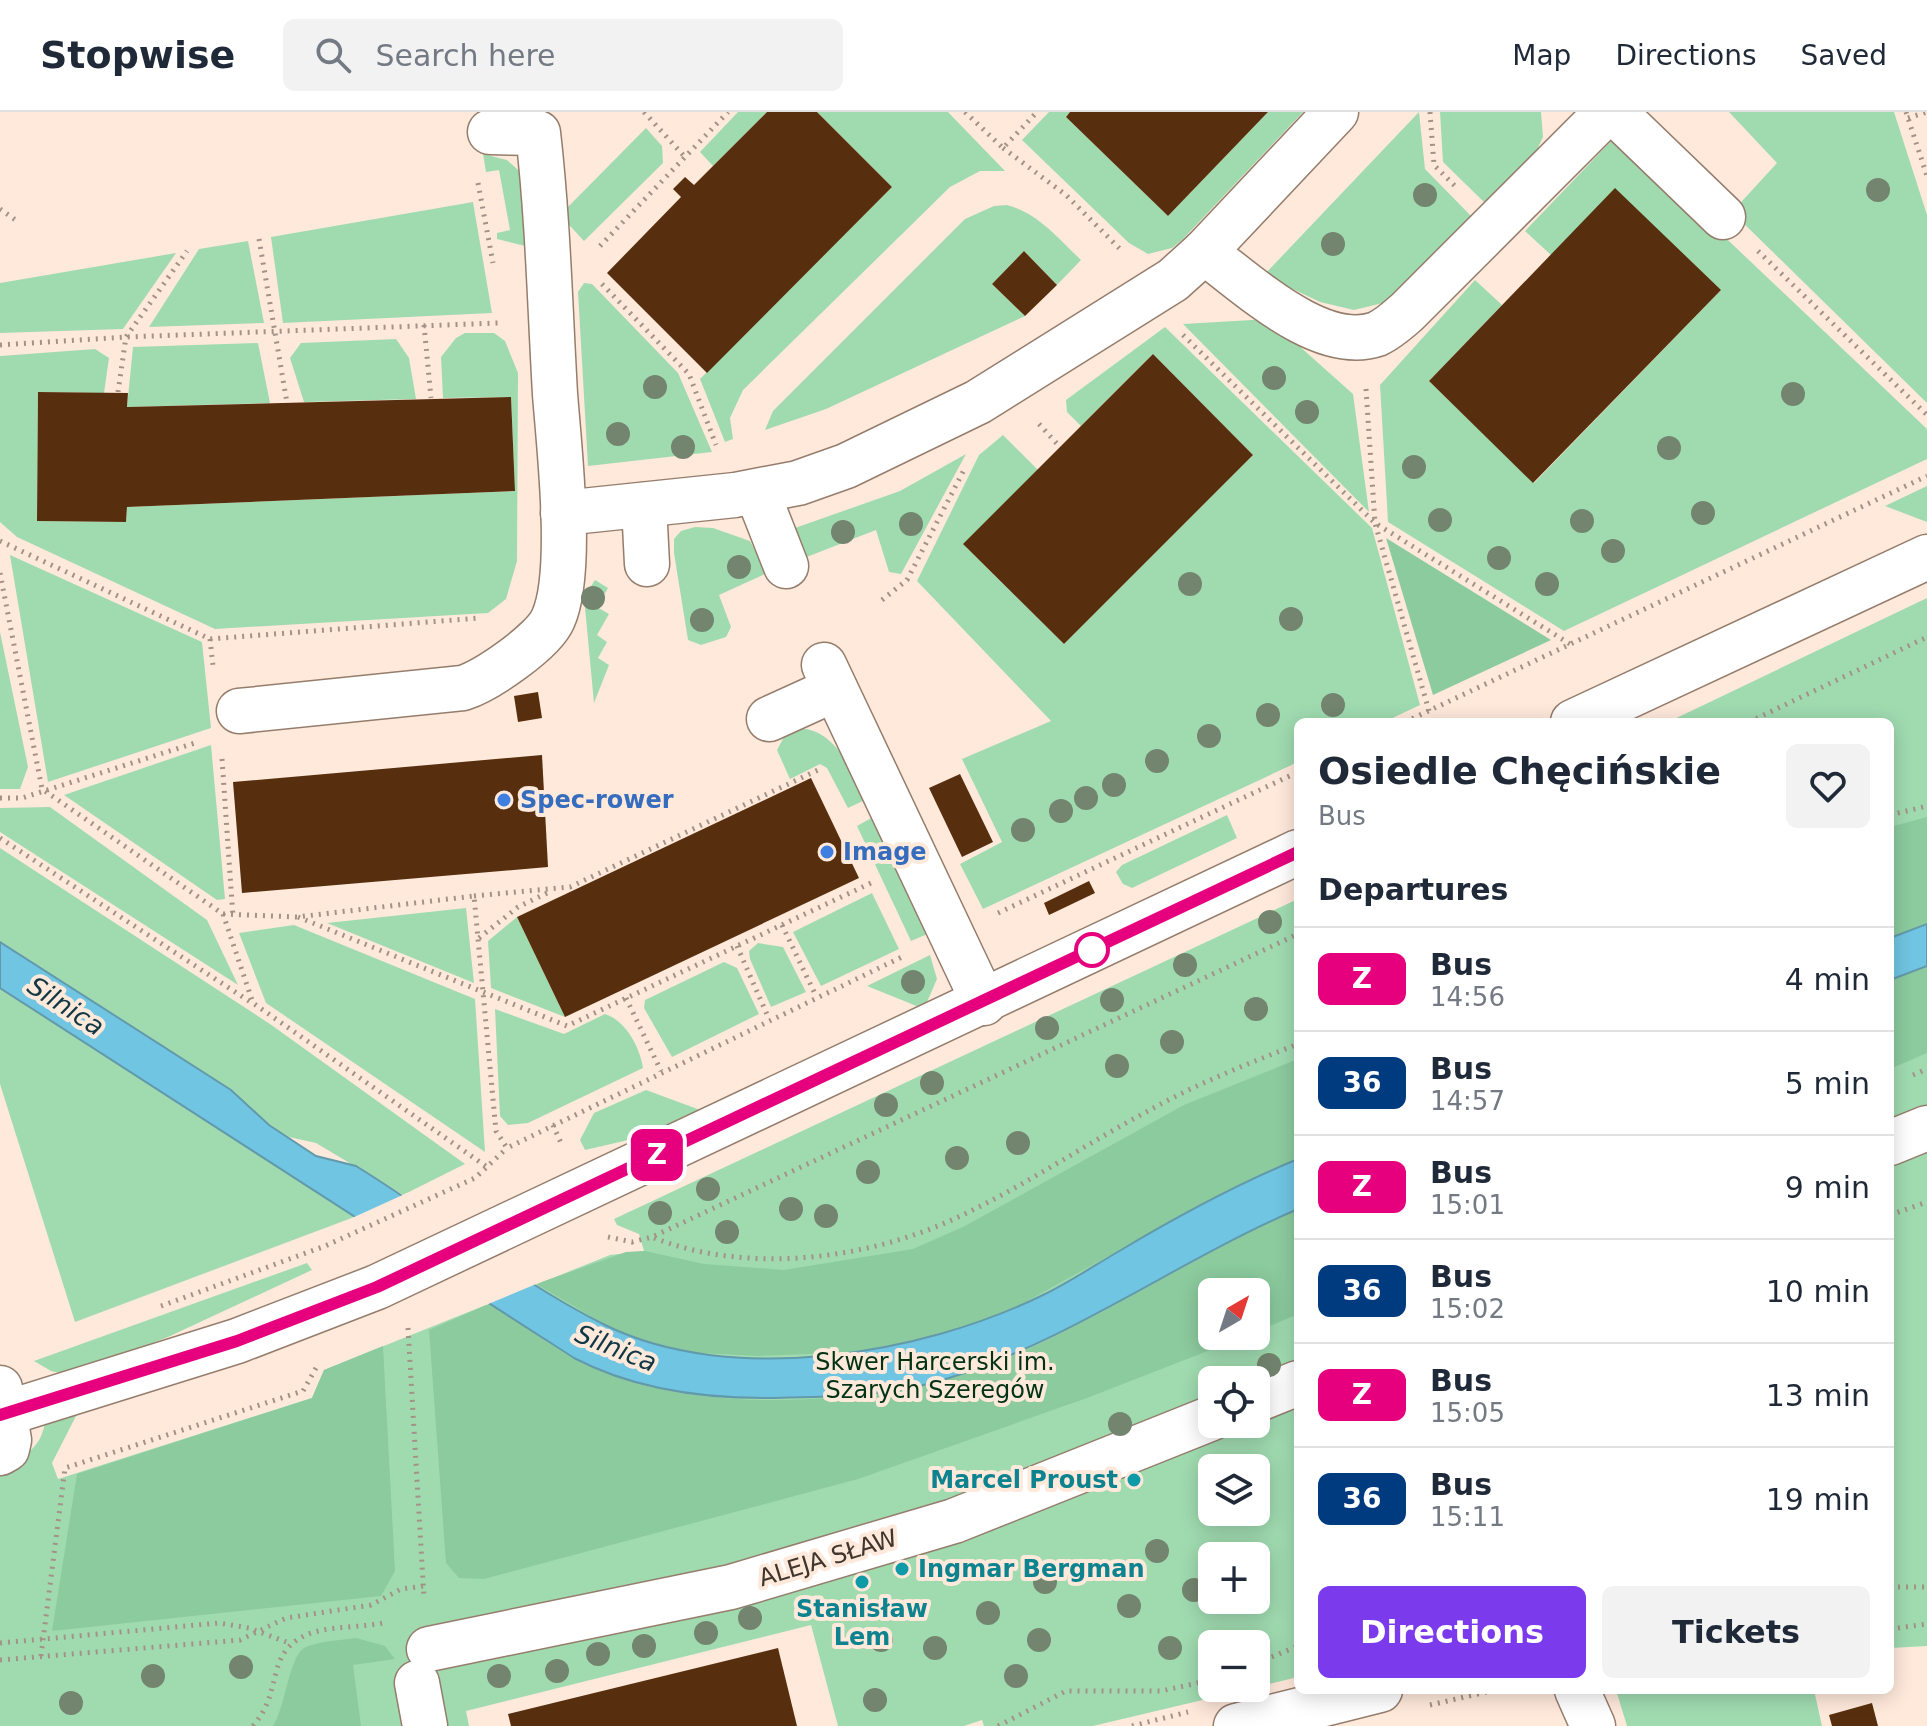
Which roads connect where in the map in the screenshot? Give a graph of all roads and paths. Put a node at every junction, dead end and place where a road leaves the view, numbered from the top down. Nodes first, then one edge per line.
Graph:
1 (644, 112) edge
2 (728, 112) edge
3 (965, 112) edge
4 (1037, 112) edge
5 (1336, 112) edge
6 (1430, 112) edge
7 (1607, 112) edge
8 (1614, 112) edge
9 (1927, 112) edge
10 (1907, 115) edge
11 (490, 132) dead end
12 (1003, 148) junction
13 (684, 156) junction
14 (1927, 176) edge
15 (478, 181) dead end
16 (0, 209) edge
17 (1723, 217) joint
18 (17, 221) dead end
19 (1495, 224) junction
20 (259, 239) dead end
21 (489, 242) junction
22 (187, 251) dead end
23 (1204, 252) junction
24 (566, 260) junction
25 (494, 269) dead end
26 (1159, 289) junction
27 (502, 310) dead end
28 (424, 325) junction
29 (1177, 329) dead end
30 (274, 330) junction
31 (1363, 336) junction
32 (126, 337) junction
33 (0, 345) edge
34 (118, 392) dead end
35 (431, 398) dead end
36 (287, 403) dead end
37 (1927, 415) edge
38 (1036, 420) dead end
39 (1060, 447) dead end
40 (1927, 476) edge
41 (746, 493) junction
42 (644, 505) junction
43 (563, 513) junction
44 (1375, 523) junction
45 (0, 541) edge
46 (1927, 557) edge
47 (647, 564) dead end
48 (786, 566) dead end
49 (0, 573) edge
50 (494, 617) dead end
51 (1927, 637) edge
52 (210, 639) junction
53 (1570, 644) junction
54 (1429, 711) junction
55 (225, 713) junction
56 (1414, 718) edge
57 (1582, 718) edge
58 (1757, 718) edge
59 (769, 719) dead end
60 (206, 739) dead end
61 (1294, 774) edge
62 (825, 783) dead end
63 (42, 789) junction
64 (0, 798) edge
65 (1927, 806) edge
66 (1894, 814) edge
67 (0, 838) edge
68 (1294, 854) edge
69 (868, 870) dead end
70 (874, 882) junction
71 (552, 891) junction
72 (474, 896) junction
73 (880, 896) dead end
74 (223, 914) junction
75 (996, 914) dead end
76 (233, 917) junction
77 (297, 917) junction
78 (782, 925) junction
79 (1294, 936) edge
80 (479, 939) junction
81 (900, 940) dead end
82 (737, 946) junction
83 (915, 950) dead end
84 (906, 955) junction
85 (484, 995) junction
86 (816, 996) junction
87 (626, 998) junction
88 (253, 1003) junction
89 (984, 1003) junction
90 (769, 1019) junction
91 (1294, 1046) edge
92 (661, 1071) junction
93 (1927, 1128) edge
94 (1894, 1141) edge
95 (507, 1148) junction
96 (487, 1167) junction
97 (1927, 1202) edge
98 (1894, 1214) edge
99 (604, 1236) dead end
100 (652, 1237) junction
101 (155, 1308) dead end
102 (417, 1319) dead end
103 (408, 1323) junction
104 (395, 1329) dead end
105 (319, 1362) dead end
106 (1294, 1385) edge
107 (1270, 1394) edge
108 (1, 1418) edge
109 (1198, 1424) edge
110 (424, 1586) junction
111 (1894, 1587) edge
112 (1927, 1587) edge
113 (1927, 1624) edge
114 (1894, 1628) edge
115 (260, 1632) junction
116 (43, 1639) junction
117 (0, 1643) edge
118 (289, 1643) junction
119 (424, 1648) junction
120 (1294, 1648) edge
121 (41, 1656) junction
122 (1270, 1658) edge
123 (0, 1660) edge
124 (1198, 1682) edge
125 (1364, 1694) edge
126 (1579, 1694) edge
127 (253, 1726) edge
128 (425, 1726) edge
129 (998, 1726) edge
130 (1236, 1726) edge
131 (1593, 1726) edge

1 - 13 path
2 - 13 path
3 - 12 path
4 - 12 path
5 - 23 street
6 - 19 path
7 - 19 street
8 - 17 street
9 - 10 path
10 - 14 path
11 - 24 street
12 - 26 path
13 - 24 path
15 - 21 path
16 - 18 path
17 - 37 path
19 - 31 street
20 - 30 path
21 - 24 path
21 - 25 path
22 - 32 path
23 - 26 street
23 - 31 street
24 - 41 path
24 - 43 street
26 - 41 street
27 - 28 path
28 - 30 path
28 - 35 path
29 - 44 path
30 - 32 path
30 - 36 path
31 - 44 path
32 - 33 path
32 - 34 path
38 - 39 path
40 - 53 path
41 - 42 street
41 - 48 street
42 - 43 street
42 - 47 street
43 - 55 street
44 - 53 path
44 - 54 path
45 - 52 path
46 - 57 street
49 - 63 path
50 - 52 path
51 - 58 path
52 - 55 path
53 - 54 path
54 - 56 path
55 - 76 path
59 - 89 street
60 - 63 path
61 - 75 path
62 - 71 path
63 - 64 path
63 - 74 path
65 - 66 path
67 - 88 path
68 - 89 street
69 - 70 path
70 - 73 path
70 - 78 path
71 - 72 path
71 - 80 path
72 - 77 path
72 - 80 path
74 - 76 path
74 - 88 path
76 - 77 path
77 - 85 path
78 - 82 path
78 - 86 path
79 - 100 path
80 - 85 path
81 - 84 path
82 - 87 path
82 - 90 path
83 - 84 path
84 - 86 path
85 - 87 path
85 - 95 path
86 - 90 path
87 - 92 path
88 - 96 path
89 - 108 street
90 - 92 path
91 - 100 path
92 - 95 path
93 - 94 street
95 - 96 path
96 - 101 path
97 - 98 path
99 - 100 path
102 - 103 path
103 - 104 path
103 - 110 path
105 - 116 path
106 - 107 street
109 - 119 street, ALEJA SŁAW
110 - 115 path
110 - 119 path
111 - 112 path
113 - 114 path
115 - 116 path
115 - 118 path
115 - 121 path
116 - 117 path
116 - 121 path
118 - 119 path
118 - 127 path
119 - 128 street
120 - 122 path
121 - 123 path
124 - 129 path
125 - 130 street
126 - 131 street

